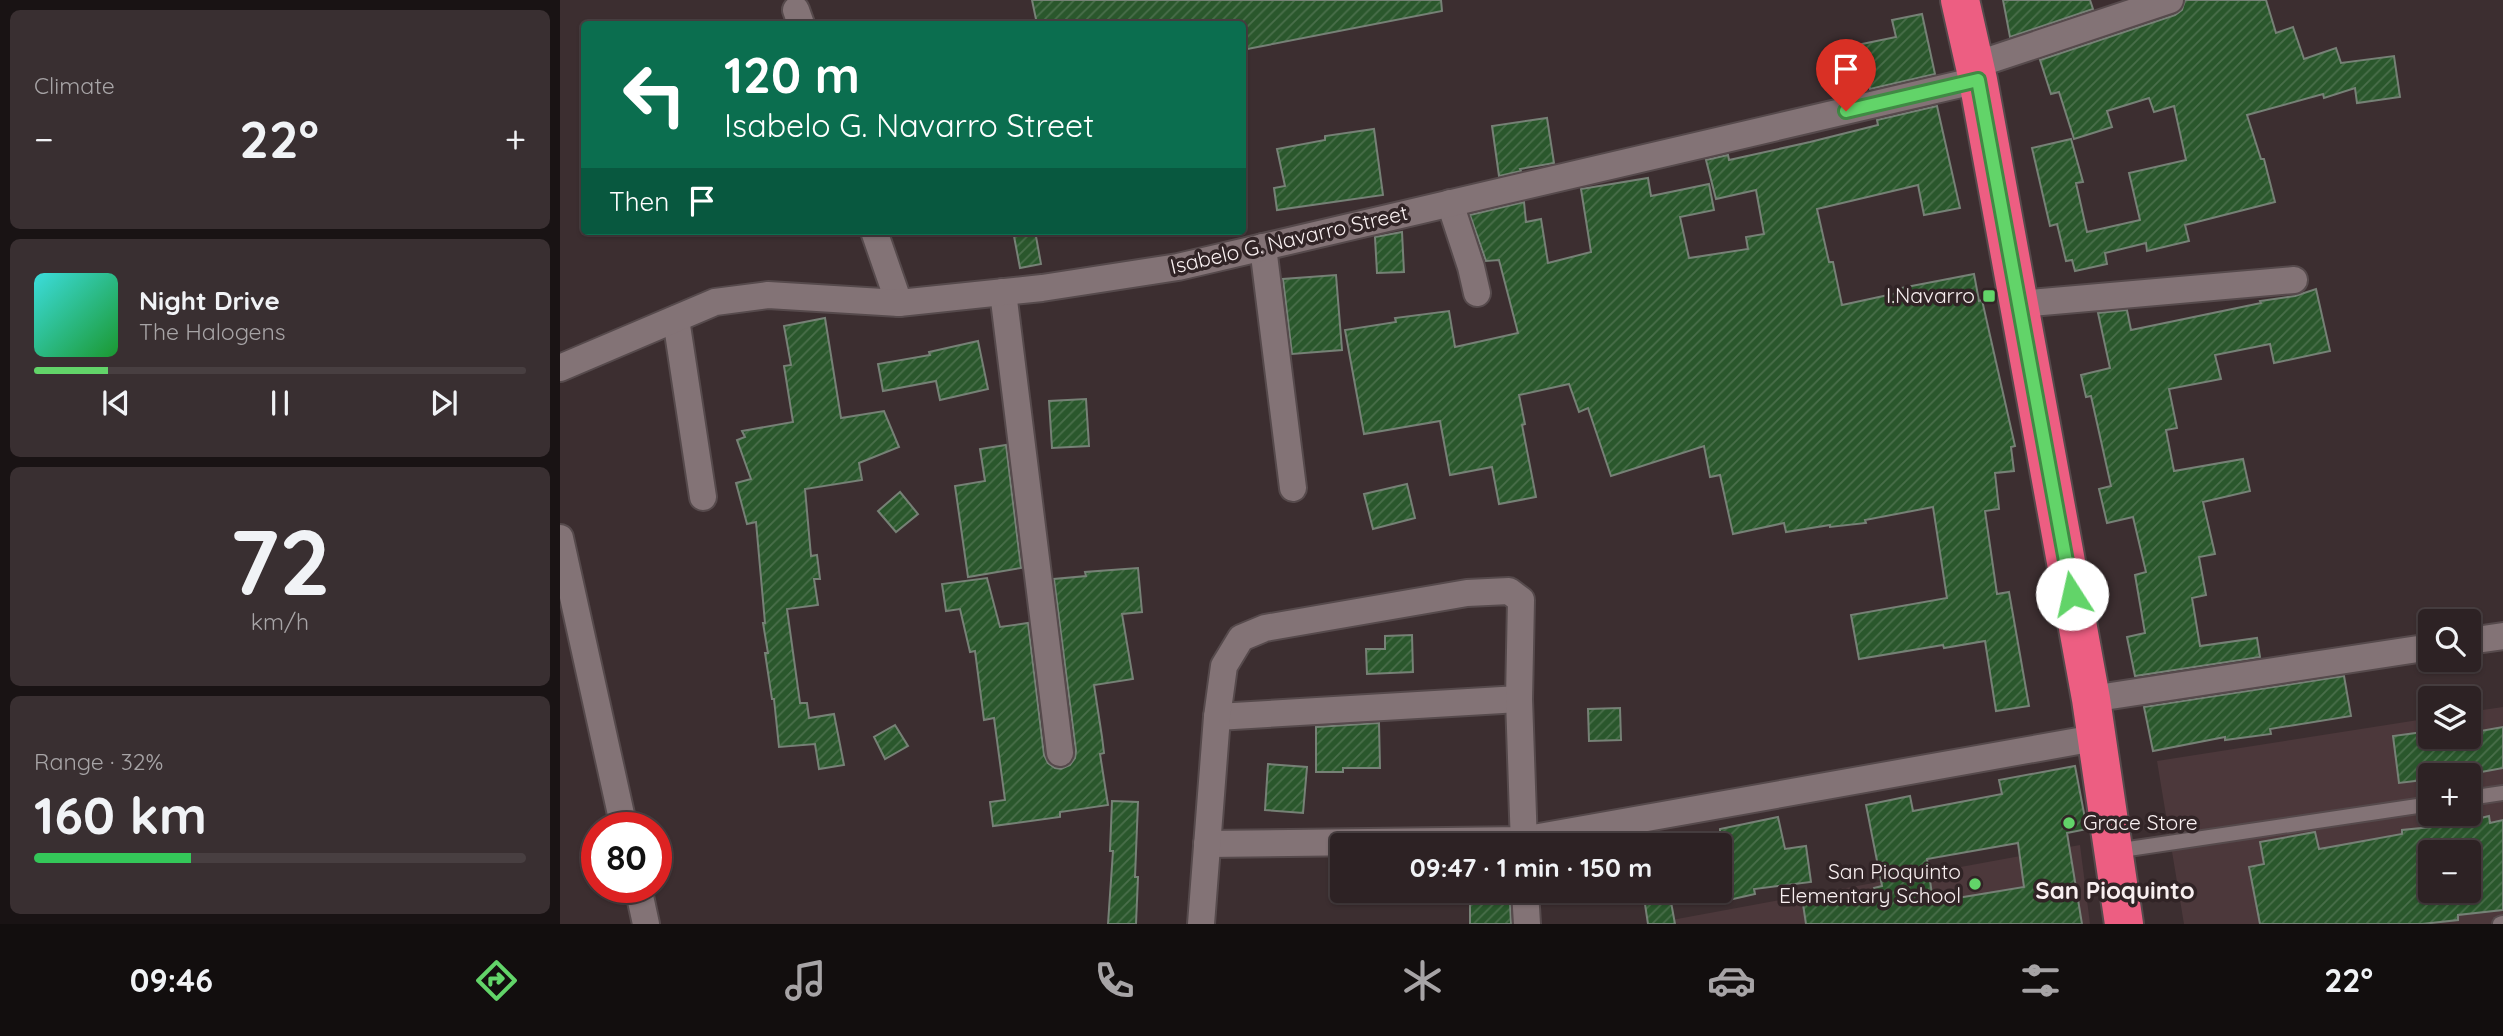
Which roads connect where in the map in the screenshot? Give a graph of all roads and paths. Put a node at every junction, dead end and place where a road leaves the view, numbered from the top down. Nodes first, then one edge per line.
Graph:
1 (1960, 0) edge
2 (2170, 0) edge
3 (1976, 73) junction
4 (1450, 203) junction
5 (874, 235) edge
6 (1263, 247) junction
7 (2294, 280) dead end
8 (1003, 292) junction
9 (1476, 293) dead end
10 (899, 303) junction
11 (2019, 304) junction
12 (676, 319) junction
13 (560, 368) edge
14 (1293, 488) dead end
15 (703, 497) dead end
16 (560, 538) edge
17 (2503, 636) edge
18 (2481, 639) edge
19 (2418, 649) edge
20 (1519, 699) junction
21 (2091, 699) junction
22 (1217, 717) junction
23 (2095, 738) junction
24 (1060, 753) dead end
25 (2503, 793) edge
26 (2481, 796) edge
27 (2418, 806) edge
28 (620, 812) edge
29 (1523, 833) edge
30 (1577, 833) edge
31 (1330, 844) edge
32 (1207, 845) junction
33 (2113, 851) junction
34 (641, 903) edge
35 (1526, 903) edge
36 (646, 924) edge
37 (1201, 924) edge
38 (1527, 924) edge
39 (2124, 924) edge

1 - 3 highway
2 - 3 street, Isabelo G. Navarro Street
3 - 4 street, Isabelo G. Navarro Street
3 - 11 highway
4 - 6 street, Isabelo G. Navarro Street
4 - 9 street
5 - 10 street
6 - 8 street, Isabelo G. Navarro Street
6 - 14 street
7 - 11 street
8 - 10 street, Isabelo G. Navarro Street
8 - 24 street
10 - 12 street, Isabelo G. Navarro Street
11 - 21 highway
12 - 13 street, Isabelo G. Navarro Street
12 - 15 street
16 - 28 street
17 - 18 street
19 - 21 street
20 - 22 street
20 - 22 street
20 - 29 street
21 - 23 highway
22 - 32 street
23 - 30 street
23 - 33 highway
25 - 26 lane
27 - 33 lane
31 - 32 street
32 - 37 street
33 - 39 highway
34 - 36 street
35 - 38 street

